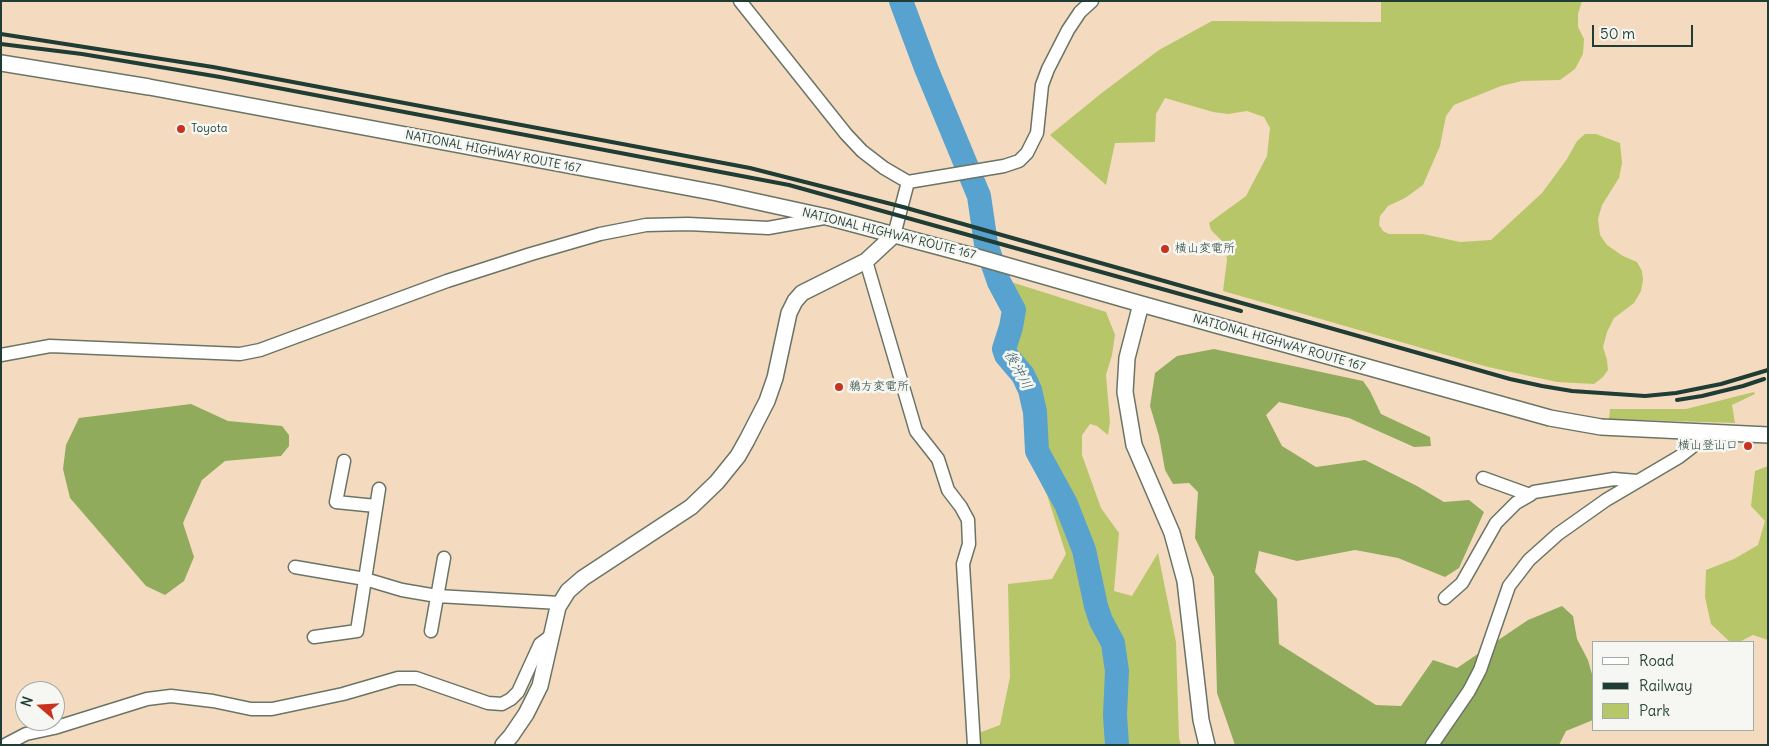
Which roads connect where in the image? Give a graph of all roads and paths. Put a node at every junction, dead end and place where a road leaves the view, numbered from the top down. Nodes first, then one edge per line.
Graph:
1 (740, 1) edge
2 (1092, 1) edge
3 (1, 63) edge
4 (908, 182) junction
5 (827, 217) junction
6 (894, 235) junction
7 (866, 261) junction
8 (1141, 304) junction
9 (1, 355) edge
10 (1710, 433) junction
11 (1768, 435) edge
12 (344, 461) dead end
13 (1483, 478) dead end
14 (1637, 481) junction
15 (379, 489) dead end
16 (1530, 495) junction
17 (376, 506) junction
18 (444, 558) dead end
19 (295, 567) dead end
20 (365, 579) junction
21 (437, 596) junction
22 (1446, 598) dead end
23 (560, 603) junction
24 (431, 631) dead end
25 (552, 634) junction
26 (314, 638) dead end
27 (5, 745) edge
28 (502, 745) edge
29 (974, 745) edge
30 (1206, 745) edge
31 (1432, 745) edge

1 - 4 street
2 - 4 street
3 - 5 street, NATIONAL HIGHWAY ROUTE 167
4 - 6 street
5 - 6 street, NATIONAL HIGHWAY ROUTE 167
5 - 9 street
6 - 7 street
6 - 8 street, NATIONAL HIGHWAY ROUTE 167
7 - 23 street
7 - 29 street
8 - 10 street, NATIONAL HIGHWAY ROUTE 167
8 - 30 street
10 - 11 street, NATIONAL HIGHWAY ROUTE 167
10 - 14 street
12 - 17 street
13 - 16 street
14 - 16 street
14 - 31 street
15 - 17 street
16 - 22 street
17 - 20 street
18 - 21 street
19 - 20 street
20 - 21 street
20 - 26 street
21 - 23 street
21 - 24 street
23 - 25 street
25 - 27 street
25 - 28 street

